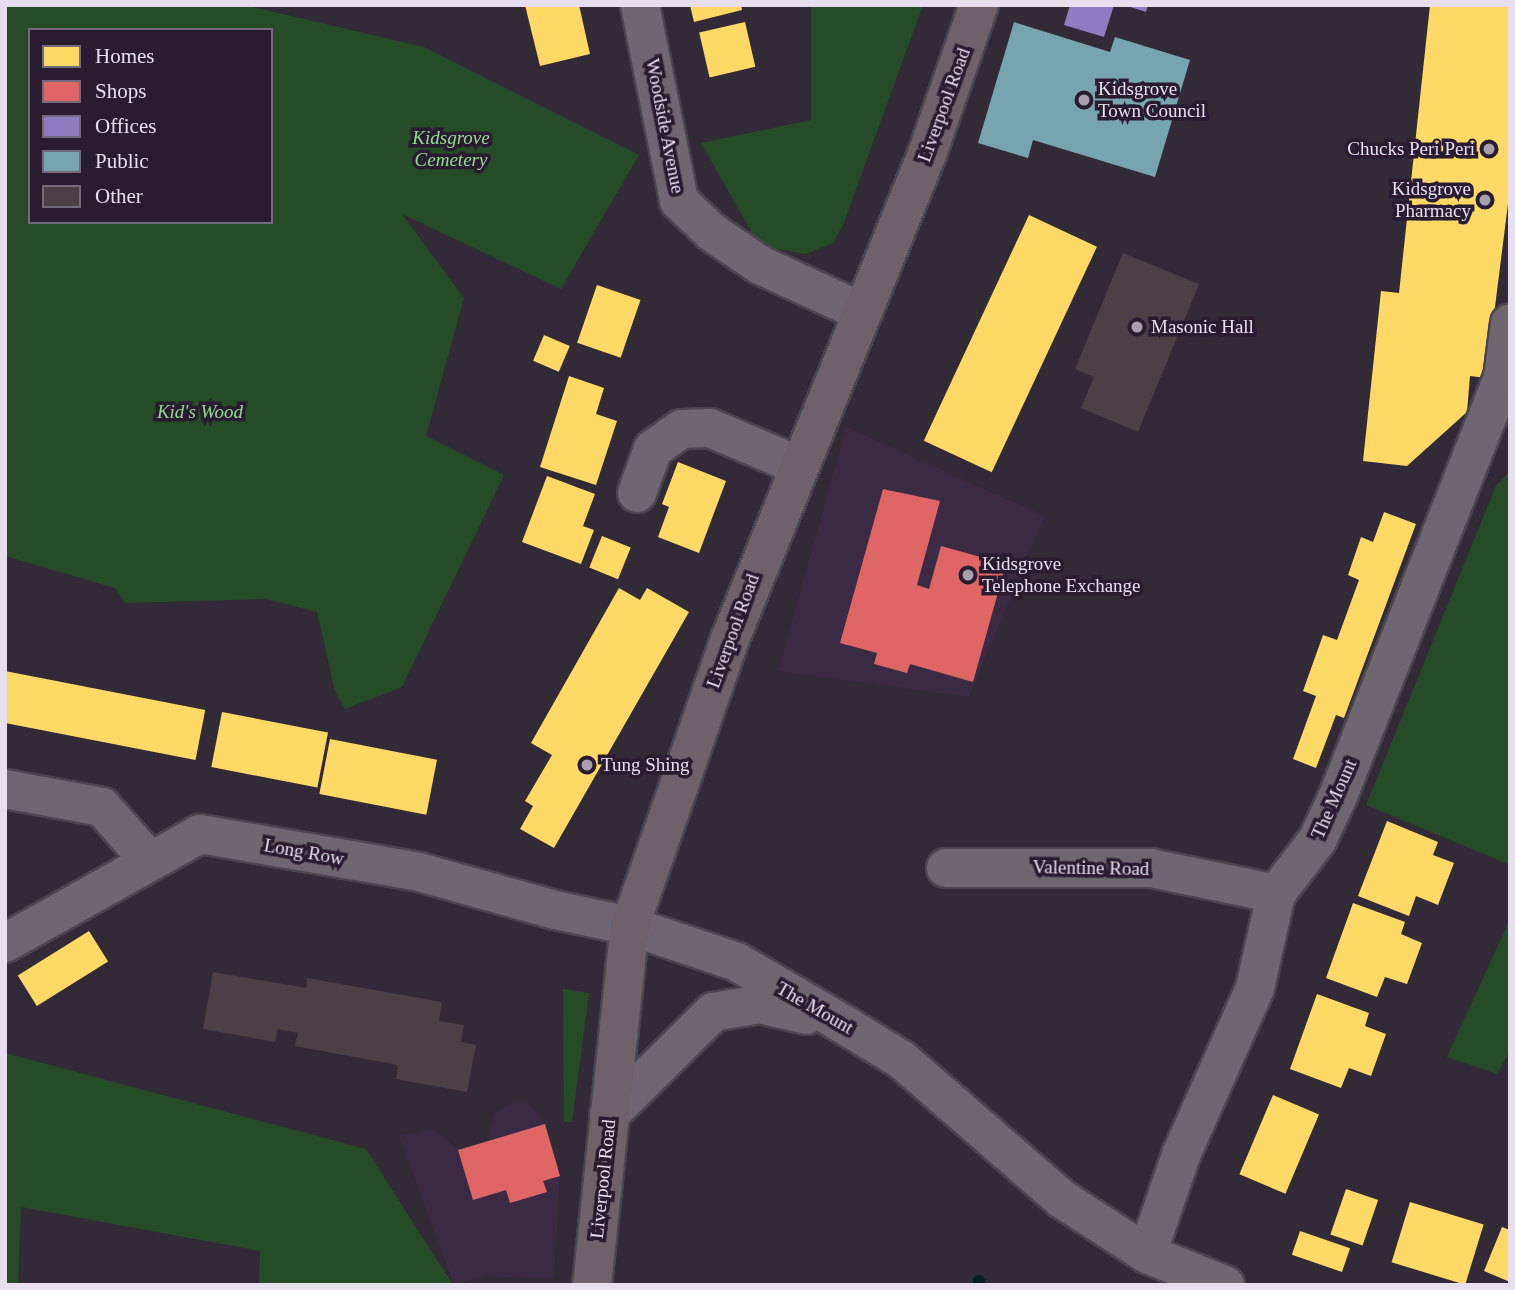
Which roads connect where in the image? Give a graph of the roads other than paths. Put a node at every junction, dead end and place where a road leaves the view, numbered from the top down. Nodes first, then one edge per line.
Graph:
1 (640, 5) edge
2 (979, 5) edge
3 (862, 312) junction
4 (1510, 323) edge
5 (1506, 377) edge
6 (797, 466) junction
7 (637, 493) dead end
8 (5, 789) edge
9 (150, 861) junction
10 (946, 867) dead end
11 (1276, 894) junction
12 (630, 926) junction
13 (5, 943) edge
14 (843, 1024) junction
15 (609, 1115) junction
16 (1147, 1254) junction
17 (592, 1285) edge
18 (1225, 1285) edge

1 - 3 street, Woodside Avenue
2 - 3 main road, Liverpool Road
3 - 6 main road, Liverpool Road
4 - 5 street, The Mount
5 - 11 street, The Mount
6 - 7 street
6 - 12 main road, Liverpool Road
8 - 9 street
9 - 12 street, Long Row
9 - 13 street, Long Row
10 - 11 street, Valentine Road
11 - 16 street, The Mount
12 - 14 street, The Mount
12 - 15 main road, Liverpool Road
14 - 15 street
14 - 16 street, The Mount
15 - 17 main road, Liverpool Road
16 - 18 street, The Mount

